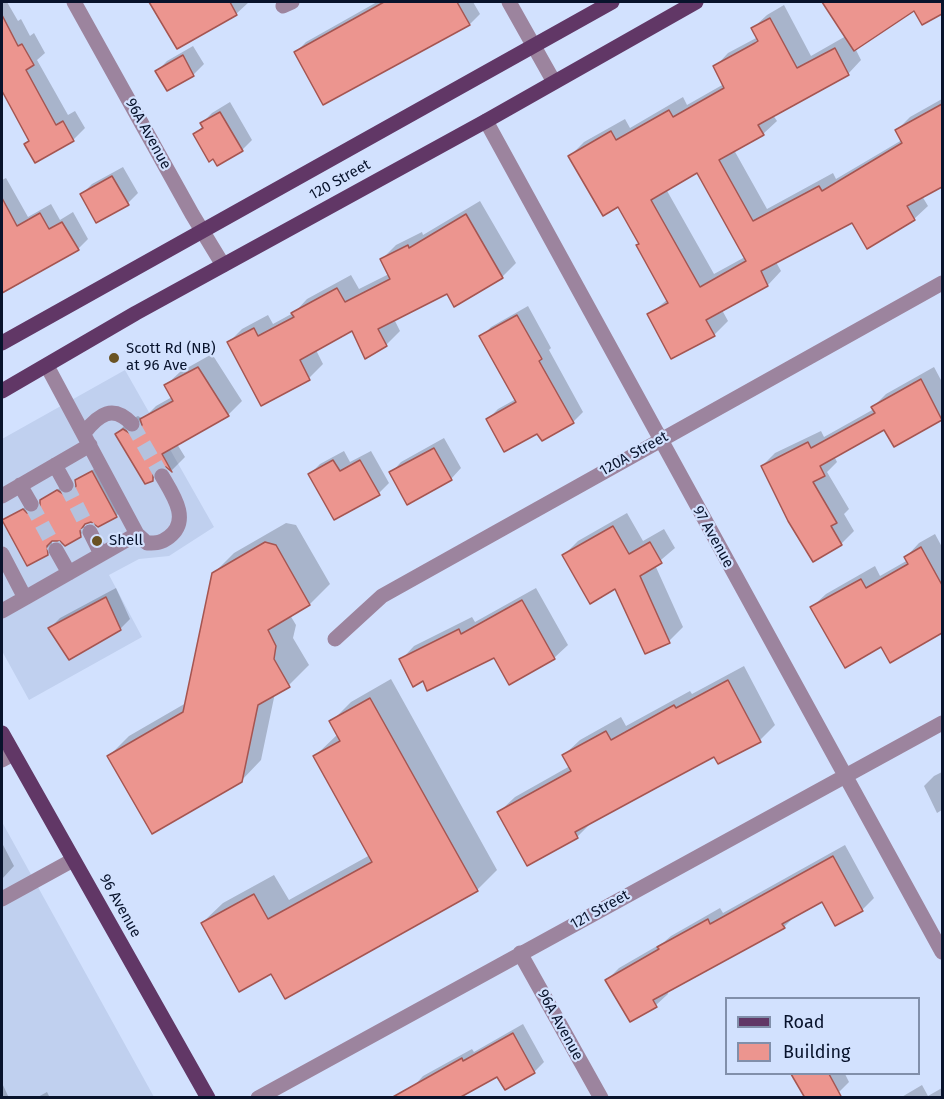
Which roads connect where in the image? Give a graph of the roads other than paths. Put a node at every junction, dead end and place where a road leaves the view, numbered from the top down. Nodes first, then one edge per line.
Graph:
1 (74, 2) edge
2 (509, 2) edge
3 (612, 2) edge
4 (696, 2) edge
5 (534, 45) junction
6 (554, 82) junction
7 (486, 121) junction
8 (201, 231) junction
9 (223, 265) junction
10 (942, 283) edge
11 (2, 343) edge
12 (47, 366) junction
13 (2, 392) edge
14 (132, 424) tunnel mouth
15 (87, 439) junction
16 (659, 439) junction
17 (55, 465) junction
18 (162, 476) tunnel mouth
19 (20, 485) junction
20 (66, 485) tunnel mouth
21 (2, 496) edge
22 (31, 504) tunnel mouth
23 (90, 532) tunnel mouth
24 (137, 534) junction
25 (56, 550) tunnel mouth
26 (2, 554) edge
27 (101, 554) junction
28 (69, 573) junction
29 (25, 598) junction
30 (2, 611) edge
31 (335, 639) dead end
32 (942, 723) edge
33 (2, 733) edge
34 (8, 757) edge
35 (845, 777) junction
36 (73, 860) junction
37 (2, 898) edge
38 (942, 952) edge
39 (520, 953) junction
40 (208, 1098) edge
41 (258, 1098) edge
42 (601, 1098) edge

1 - 8 street, 96A Avenue
2 - 5 street
3 - 5 main road, 120 Street
4 - 6 main road, 120 Street
5 - 6 street
5 - 8 main road, 120 Street
6 - 7 main road, 120 Street
7 - 9 main road, 120 Street
7 - 16 street, 97 Avenue
8 - 9 street, 96A Avenue
8 - 11 main road, 120 Street
9 - 12 main road, 120 Street
10 - 16 street, 120A Street
12 - 13 main road, 120 Street
12 - 15 street
14 - 15 street
15 - 17 street
15 - 24 street
16 - 31 street, 120A Street
16 - 35 street, 97 Avenue
17 - 19 street
17 - 20 street
18 - 24 street
19 - 21 street
19 - 22 street
23 - 27 street
24 - 27 street
25 - 28 street
26 - 29 street
27 - 28 street
28 - 29 street
29 - 30 street
32 - 35 street, 121 Street
33 - 34 main road, 96 Avenue
34 - 36 main road, 96 Avenue
35 - 38 street, 97 Avenue
35 - 39 street, 121 Street
36 - 37 street
36 - 40 main road, 96 Avenue
39 - 41 street, 121 Street
39 - 42 street, 96A Avenue

